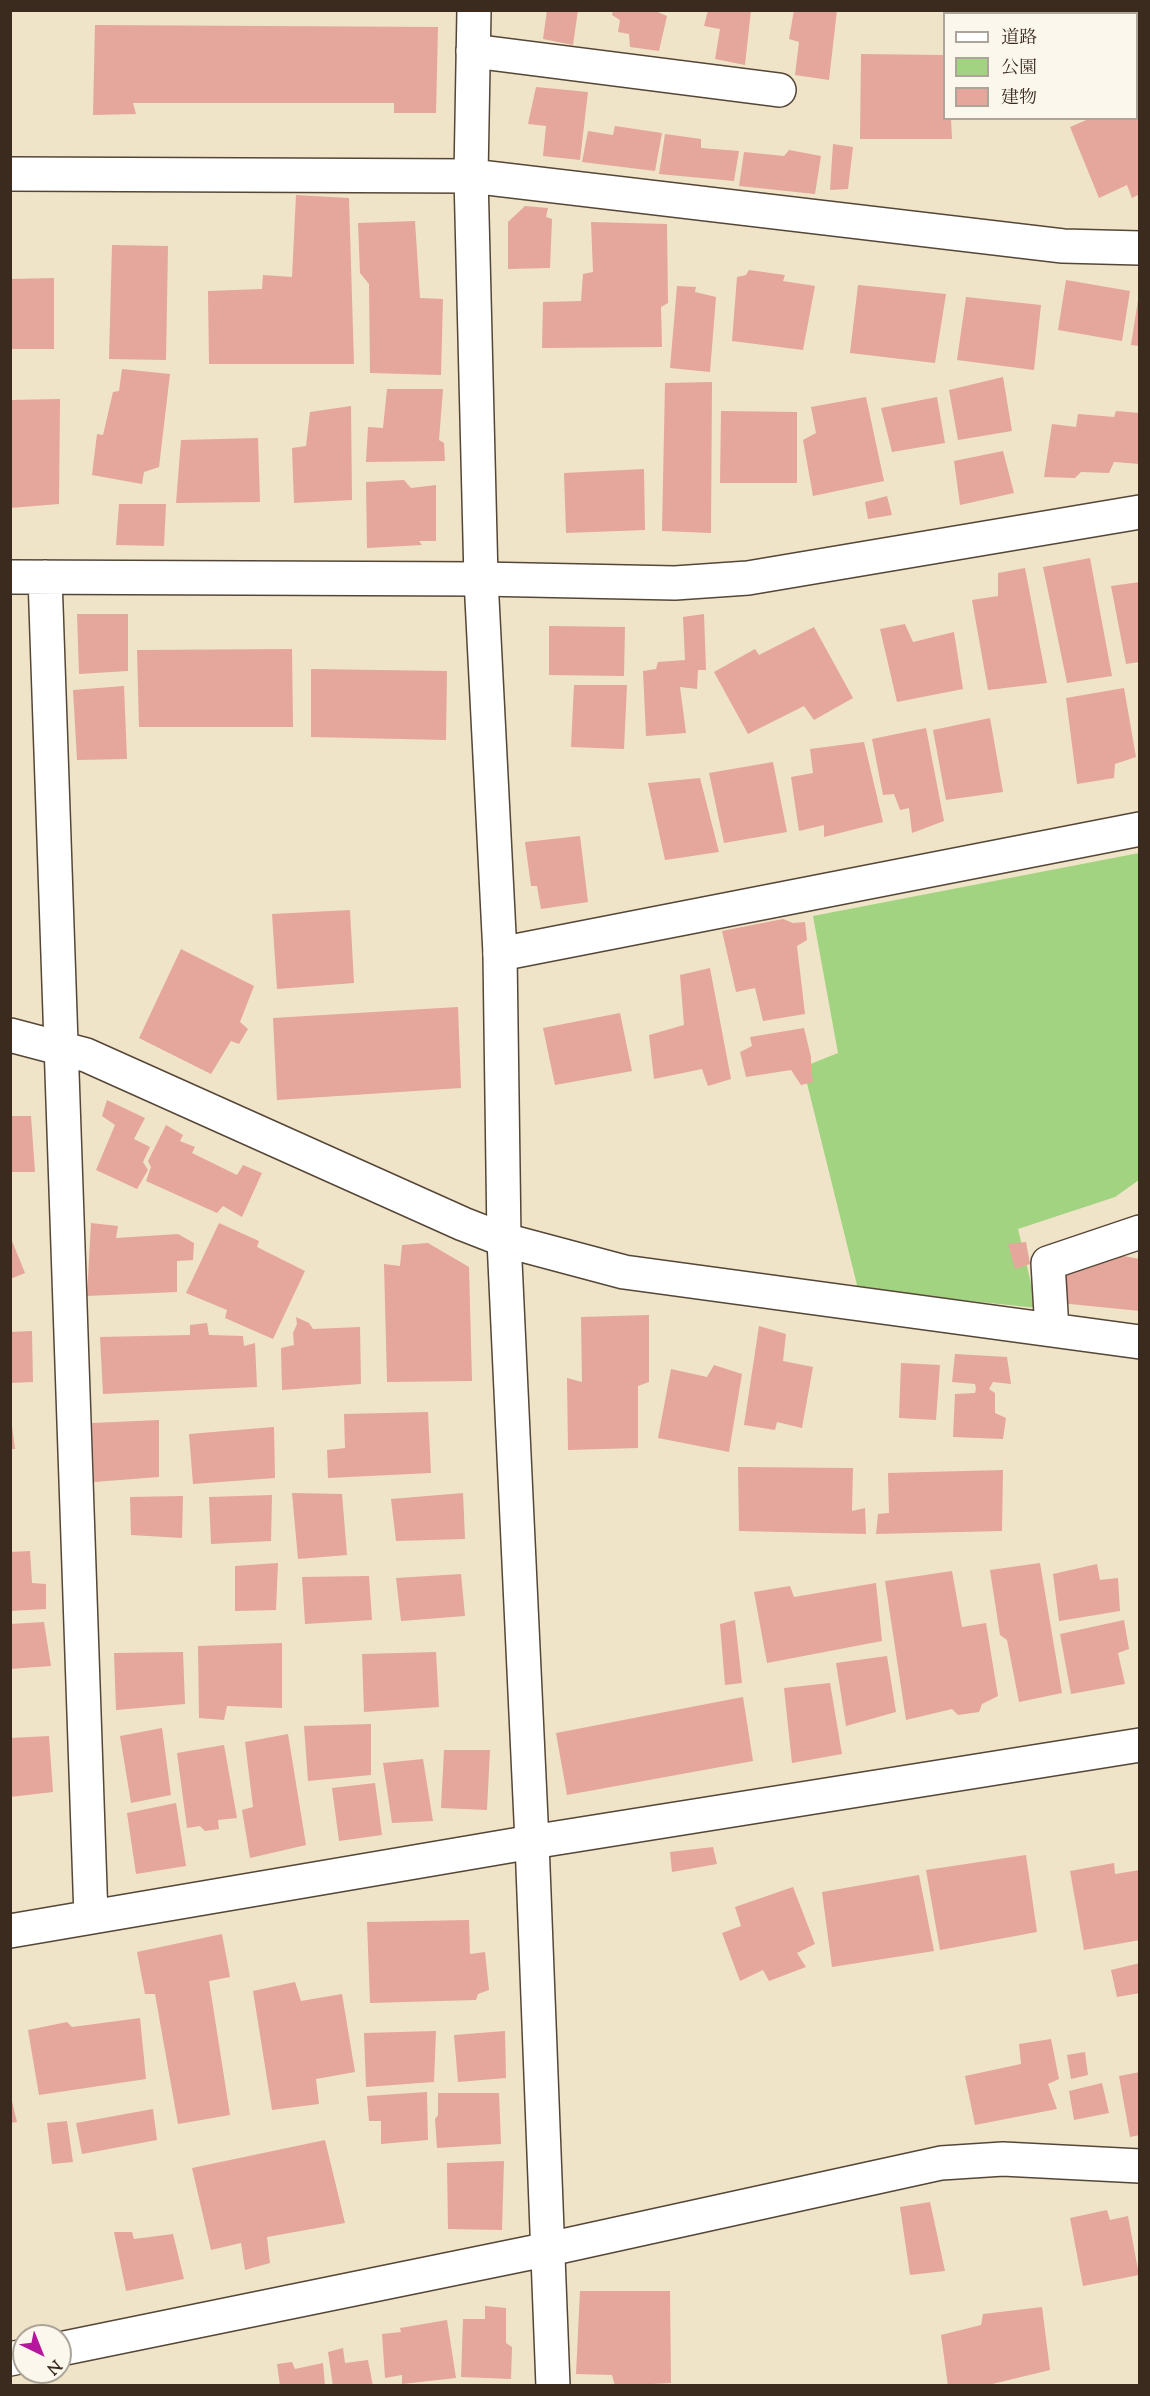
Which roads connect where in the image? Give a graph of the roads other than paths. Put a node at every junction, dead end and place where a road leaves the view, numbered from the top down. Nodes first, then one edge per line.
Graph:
1 (474, 10) edge
2 (473, 51) junction
3 (779, 90) dead end
4 (10, 174) edge
5 (471, 176) junction
6 (1140, 248) edge
7 (1140, 512) edge
8 (10, 577) edge
9 (45, 577) junction
10 (481, 579) junction
11 (1140, 829) edge
12 (500, 954) junction
13 (10, 1035) edge
14 (60, 1047) junction
15 (1140, 1232) edge
16 (504, 1240) junction
17 (1052, 1330) junction
18 (1140, 1342) edge
19 (1140, 1744) edge
20 (532, 1842) junction
21 (91, 1917) junction
22 (10, 1931) edge
23 (1140, 2166) edge
24 (549, 2249) junction
25 (72, 2347) edge
26 (553, 2385) edge

1 - 2 street
2 - 3 street
2 - 5 street
4 - 5 street
5 - 6 street
5 - 10 street
7 - 10 street
8 - 9 street
9 - 10 street
9 - 14 street
10 - 12 street
11 - 12 street
12 - 16 street
13 - 14 street
14 - 16 street
14 - 21 street
15 - 17 street
16 - 17 street
16 - 20 street
17 - 18 street
19 - 20 street
20 - 21 street
20 - 24 street
21 - 22 street
23 - 24 street
24 - 25 street
24 - 26 street

